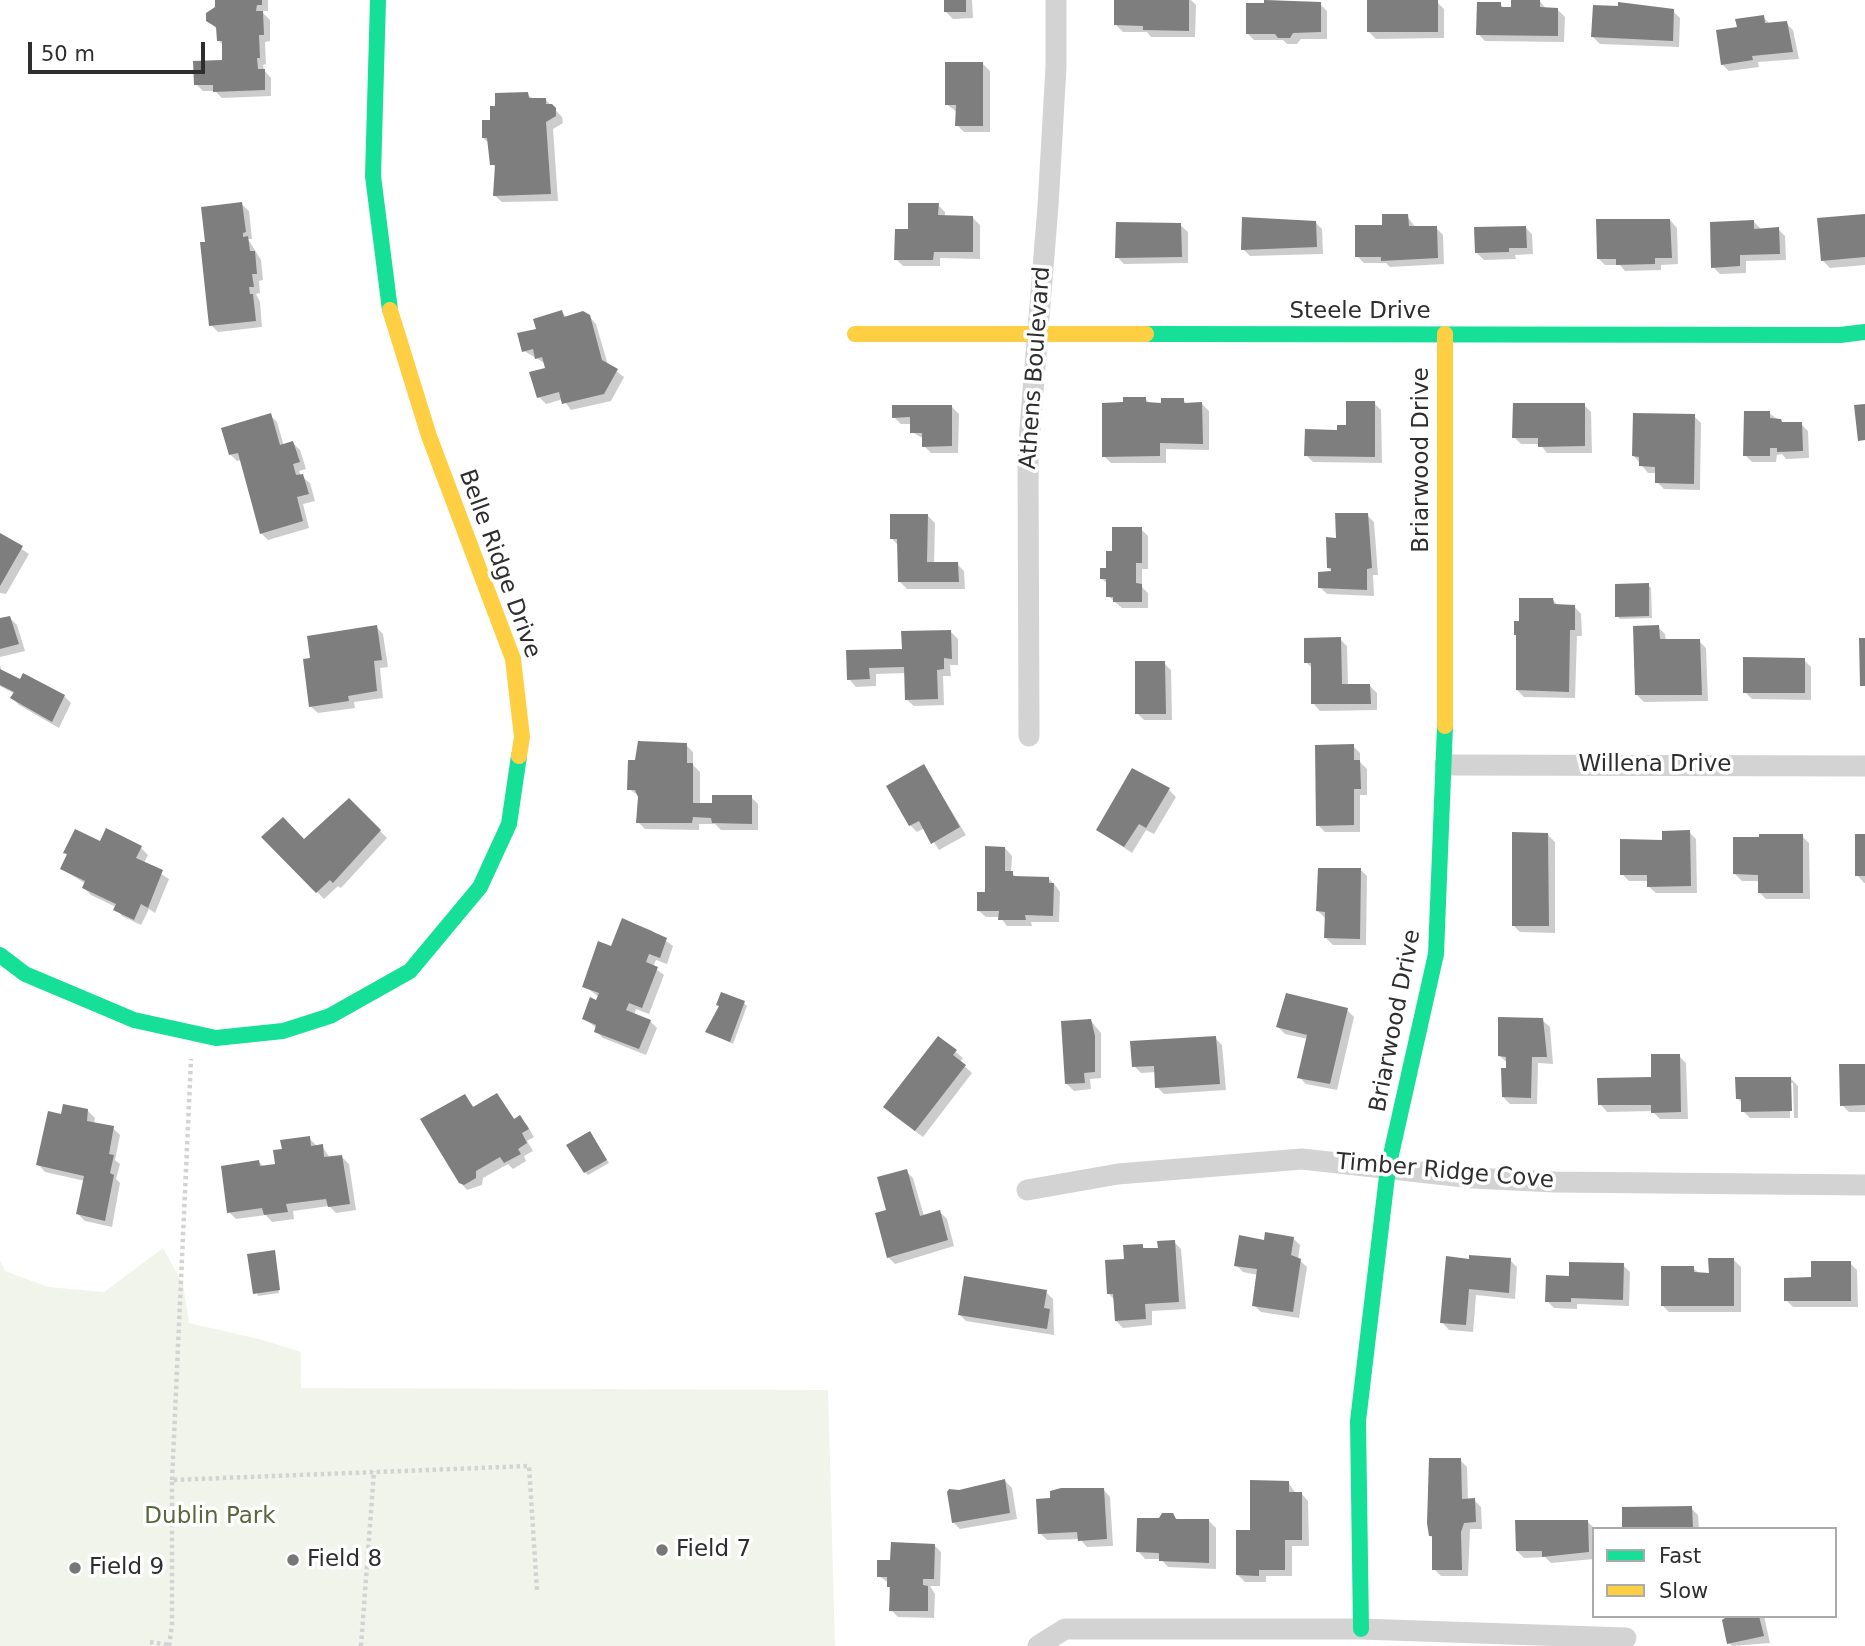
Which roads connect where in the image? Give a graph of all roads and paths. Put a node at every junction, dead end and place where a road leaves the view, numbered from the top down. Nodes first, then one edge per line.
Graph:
1 (377, 0) edge
2 (1056, 0) edge
3 (1039, 332) junction
4 (1865, 332) edge
5 (855, 334) dead end
6 (1445, 334) junction
7 (1029, 736) dead end
8 (1445, 765) junction
9 (1865, 766) edge
10 (0, 954) edge
11 (192, 1055) dead end
12 (1388, 1168) junction
13 (1865, 1185) edge
14 (1027, 1190) dead end
15 (374, 1471) junction
16 (172, 1480) junction
17 (537, 1591) dead end
18 (1361, 1629) junction
19 (1626, 1638) dead end
20 (150, 1642) dead end
21 (169, 1645) edge
22 (360, 1646) edge
23 (1038, 1646) edge

1 - 10 street, Belle Ridge Drive
2 - 3 street, Athens Boulevard
3 - 5 street, Steele Drive
3 - 6 street, Steele Drive
3 - 7 street, Athens Boulevard
4 - 6 street, Steele Drive
6 - 8 street, Briarwood Drive
8 - 9 street, Willena Drive
8 - 12 street, Briarwood Drive
11 - 16 path
12 - 13 street, Timber Ridge Cove
12 - 14 street, Timber Ridge Cove
12 - 18 street, Briarwood Drive
15 - 16 path
15 - 17 path
15 - 22 path
16 - 21 path
18 - 19 street
18 - 23 street
20 - 21 path

